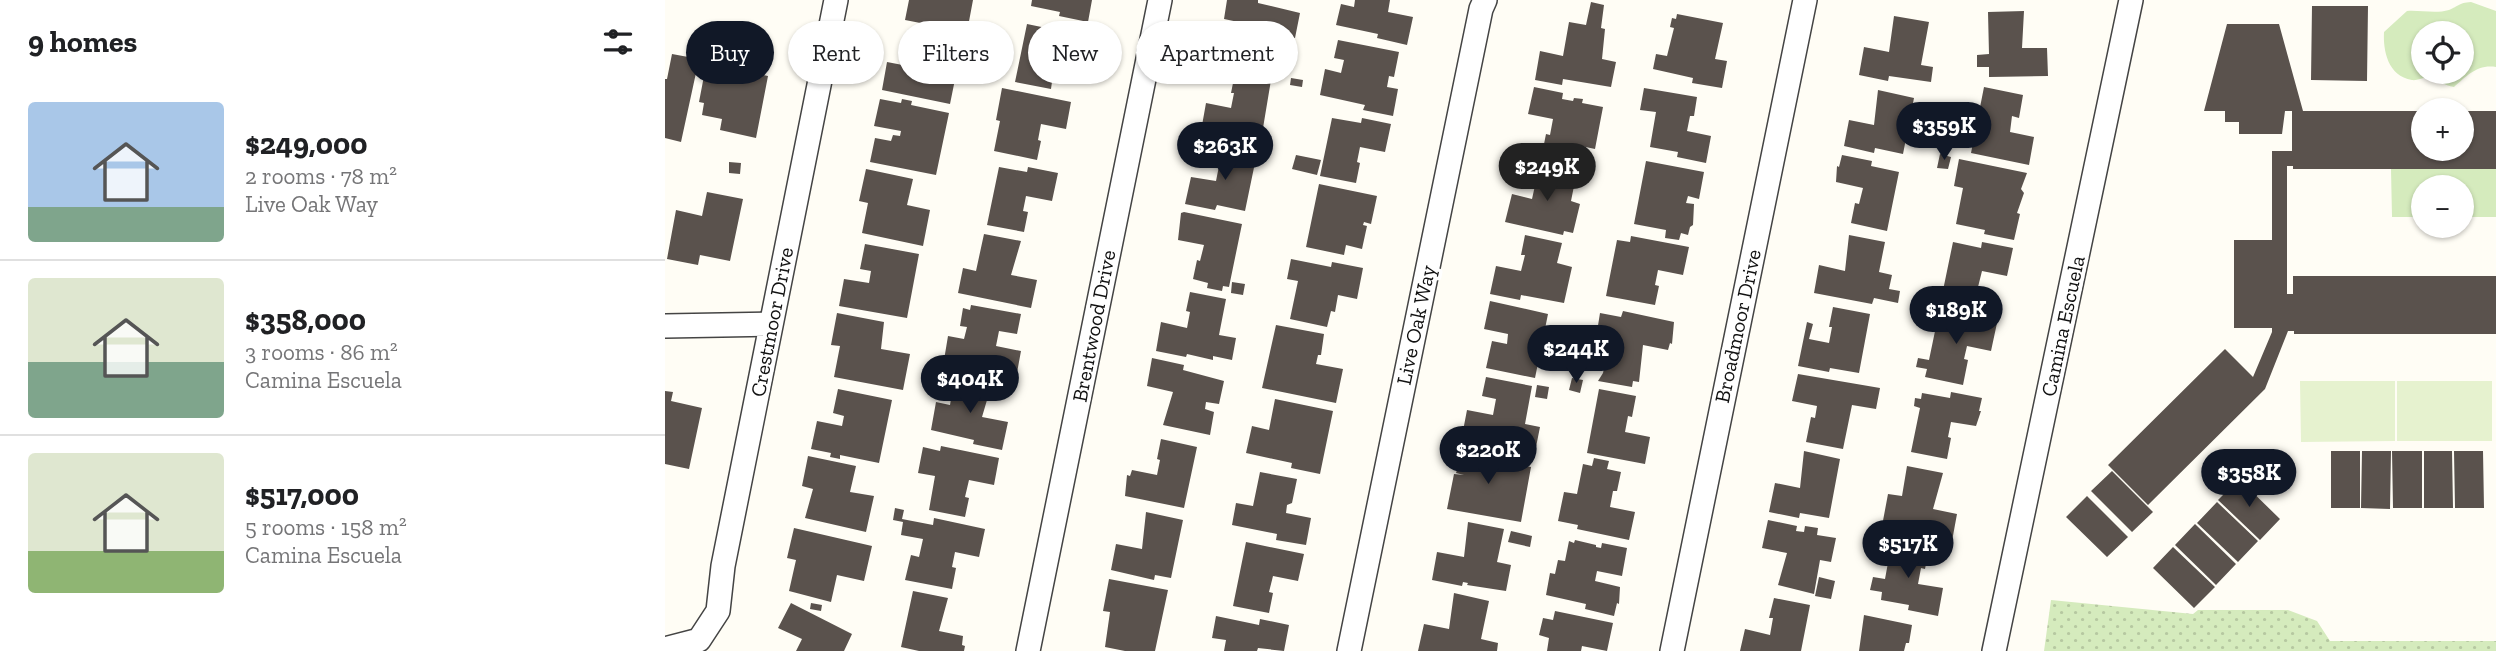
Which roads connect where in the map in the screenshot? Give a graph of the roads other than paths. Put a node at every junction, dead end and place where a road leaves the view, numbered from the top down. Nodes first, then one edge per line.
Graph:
1 (836, 0) edge
2 (1160, 0) edge
3 (1485, 0) edge
4 (1805, 0) edge
5 (2131, 0) edge
6 (771, 324) junction
7 (665, 326) edge
8 (665, 649) edge
9 (1028, 651) edge
10 (1349, 651) edge
11 (1672, 651) edge
12 (1994, 651) edge

1 - 6 street, Crestmoor Drive
2 - 9 street, Brentwood Drive
3 - 10 street, Live Oak Way
4 - 11 street, Broadmoor Drive
5 - 12 street, Camina Escuela
6 - 7 street
6 - 8 street, Crestmoor Drive

